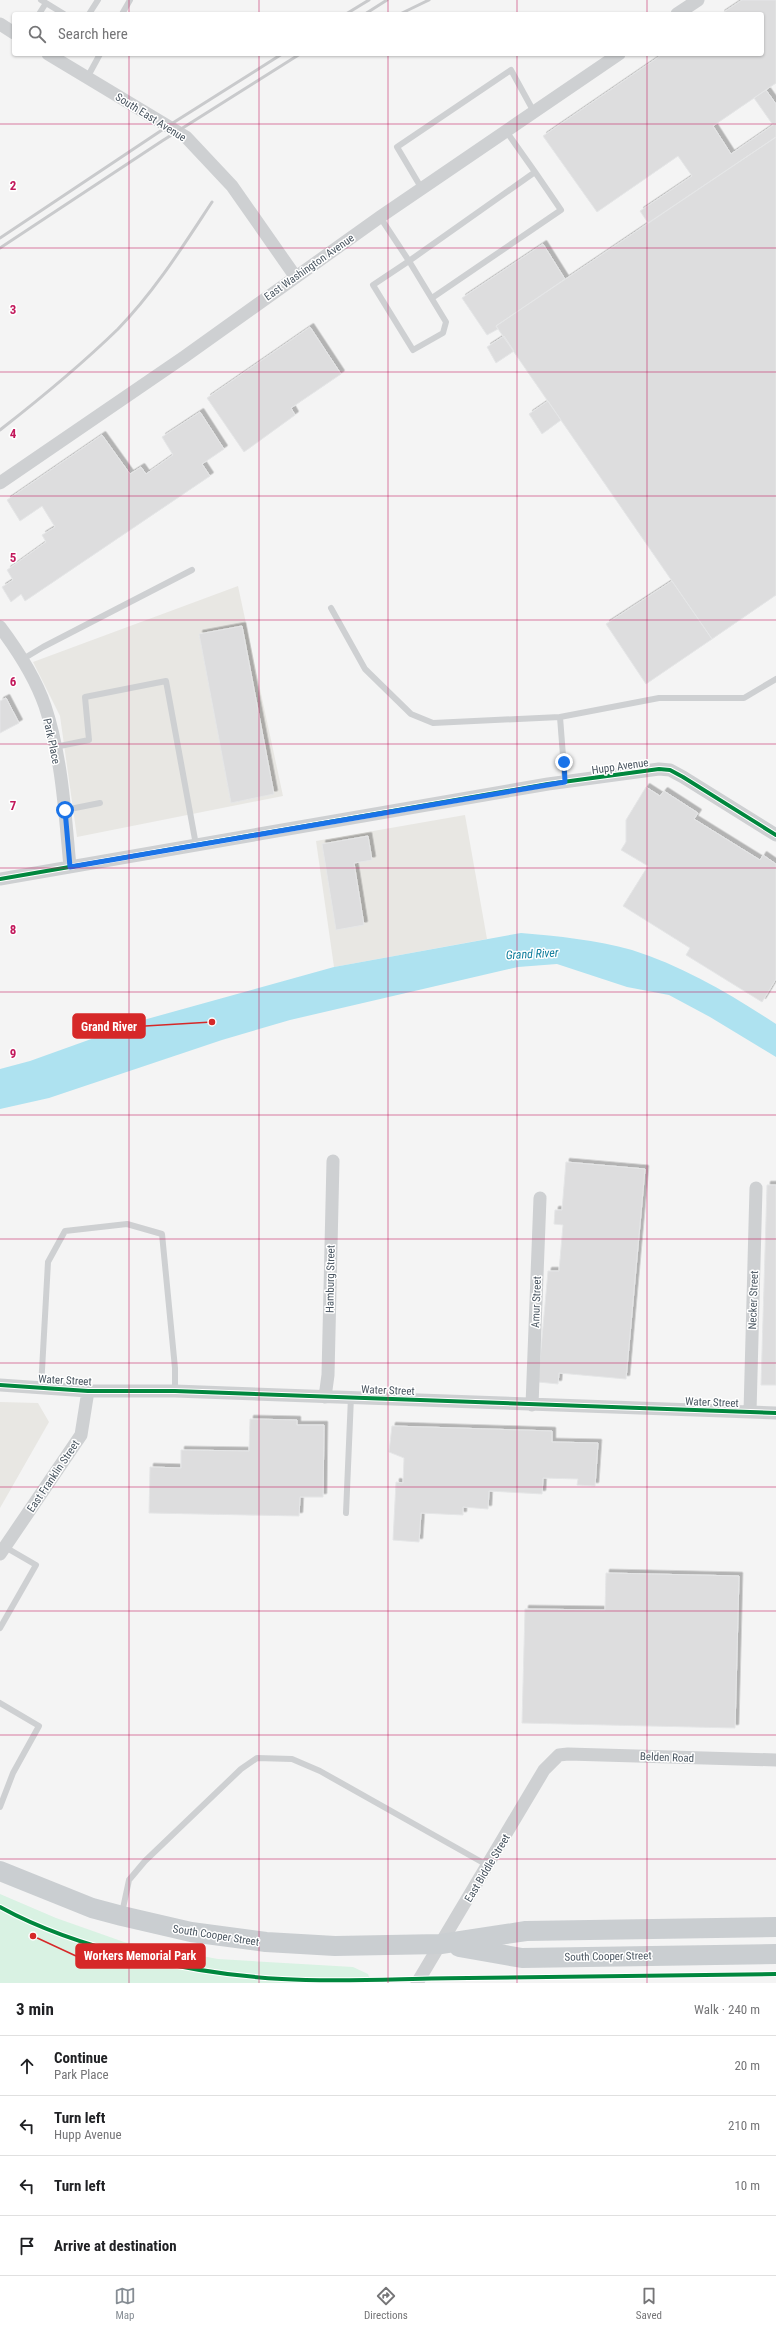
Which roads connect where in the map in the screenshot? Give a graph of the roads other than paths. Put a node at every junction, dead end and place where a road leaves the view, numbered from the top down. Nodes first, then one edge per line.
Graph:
1 (98, 0) edge
2 (130, 0) edge
3 (698, 0) edge
4 (43, 2) edge
5 (40, 12) edge
6 (60, 12) edge
7 (90, 12) edge
8 (123, 12) edge
9 (680, 12) edge
10 (0, 24) edge
11 (12, 32) edge
12 (51, 56) edge
13 (99, 56) edge
14 (616, 56) edge
15 (87, 78) junction
16 (534, 112) junction
17 (506, 131) junction
18 (535, 172) junction
19 (422, 189) junction
20 (380, 217) junction
21 (409, 261) junction
22 (295, 276) junction
23 (432, 298) junction
24 (0, 483) edge
25 (192, 570) dead end
26 (331, 608) dead end
27 (0, 627) edge
28 (23, 659) junction
29 (776, 679) edge
30 (560, 717) junction
31 (55, 747) junction
32 (565, 782) junction
33 (100, 803) dead end
34 (65, 810) junction
35 (776, 835) edge
36 (196, 845) junction
37 (70, 867) junction
38 (0, 879) edge
39 (334, 1161) dead end
40 (756, 1188) dead end
41 (540, 1198) dead end
42 (0, 1385) edge
43 (41, 1388) junction
44 (88, 1391) junction
45 (175, 1391) junction
46 (326, 1397) junction
47 (351, 1397) junction
48 (532, 1405) junction
49 (750, 1412) junction
50 (776, 1413) edge
51 (346, 1513) dead end
52 (3, 1550) edge
53 (0, 1628) edge
54 (0, 1703) edge
55 (559, 1755) joint
56 (776, 1760) edge
57 (0, 1807) edge
58 (488, 1866) junction
59 (0, 1871) edge
60 (122, 1916) junction
61 (776, 1927) edge
62 (441, 1944) junction
63 (776, 1954) edge
64 (417, 1983) edge

1 - 7 lane
2 - 8 lane
3 - 9 street
4 - 5 lane
4 - 6 lane
10 - 11 street
12 - 15 street, South East Avenue
13 - 15 lane
14 - 16 street, East Washington Avenue
15 - 22 street, South East Avenue
16 - 17 street, East Washington Avenue
16 - 19 lane
17 - 18 lane
17 - 19 street, East Washington Avenue
18 - 21 lane
18 - 23 lane
19 - 20 street, East Washington Avenue
20 - 21 lane
20 - 22 street, East Washington Avenue
21 - 23 lane
21 - 23 lane
22 - 24 street, East Washington Avenue
25 - 28 lane
26 - 30 lane
27 - 28 street, Park Place
28 - 31 street, Park Place
29 - 30 lane
30 - 32 lane
31 - 34 street, Park Place
31 - 36 lane
32 - 35 street, Hupp Avenue
32 - 36 street, Hupp Avenue
33 - 34 lane
34 - 37 street, Park Place
36 - 37 street, Hupp Avenue
37 - 38 street, Hupp Avenue
39 - 46 street, Hamburg Street
40 - 49 street, Necker Street
41 - 48 street, Amur Street
42 - 43 street, Water Street
43 - 44 street, Water Street
43 - 45 lane
44 - 45 street, Water Street
44 - 52 street, East Franklin Street
45 - 46 street, Water Street
46 - 47 street, Water Street
47 - 48 street, Water Street
47 - 51 lane
48 - 49 street, Water Street
49 - 50 street, Water Street
52 - 53 lane
54 - 57 lane
55 - 56 street, Belden Road
55 - 58 street, East Biddle Street
58 - 60 lane
58 - 62 street, East Biddle Street
59 - 60 main road, South Cooper Street
60 - 62 main road, South Cooper Street
61 - 62 main road, South Cooper Street
62 - 63 main road, South Cooper Street
62 - 64 street, East Biddle Street

